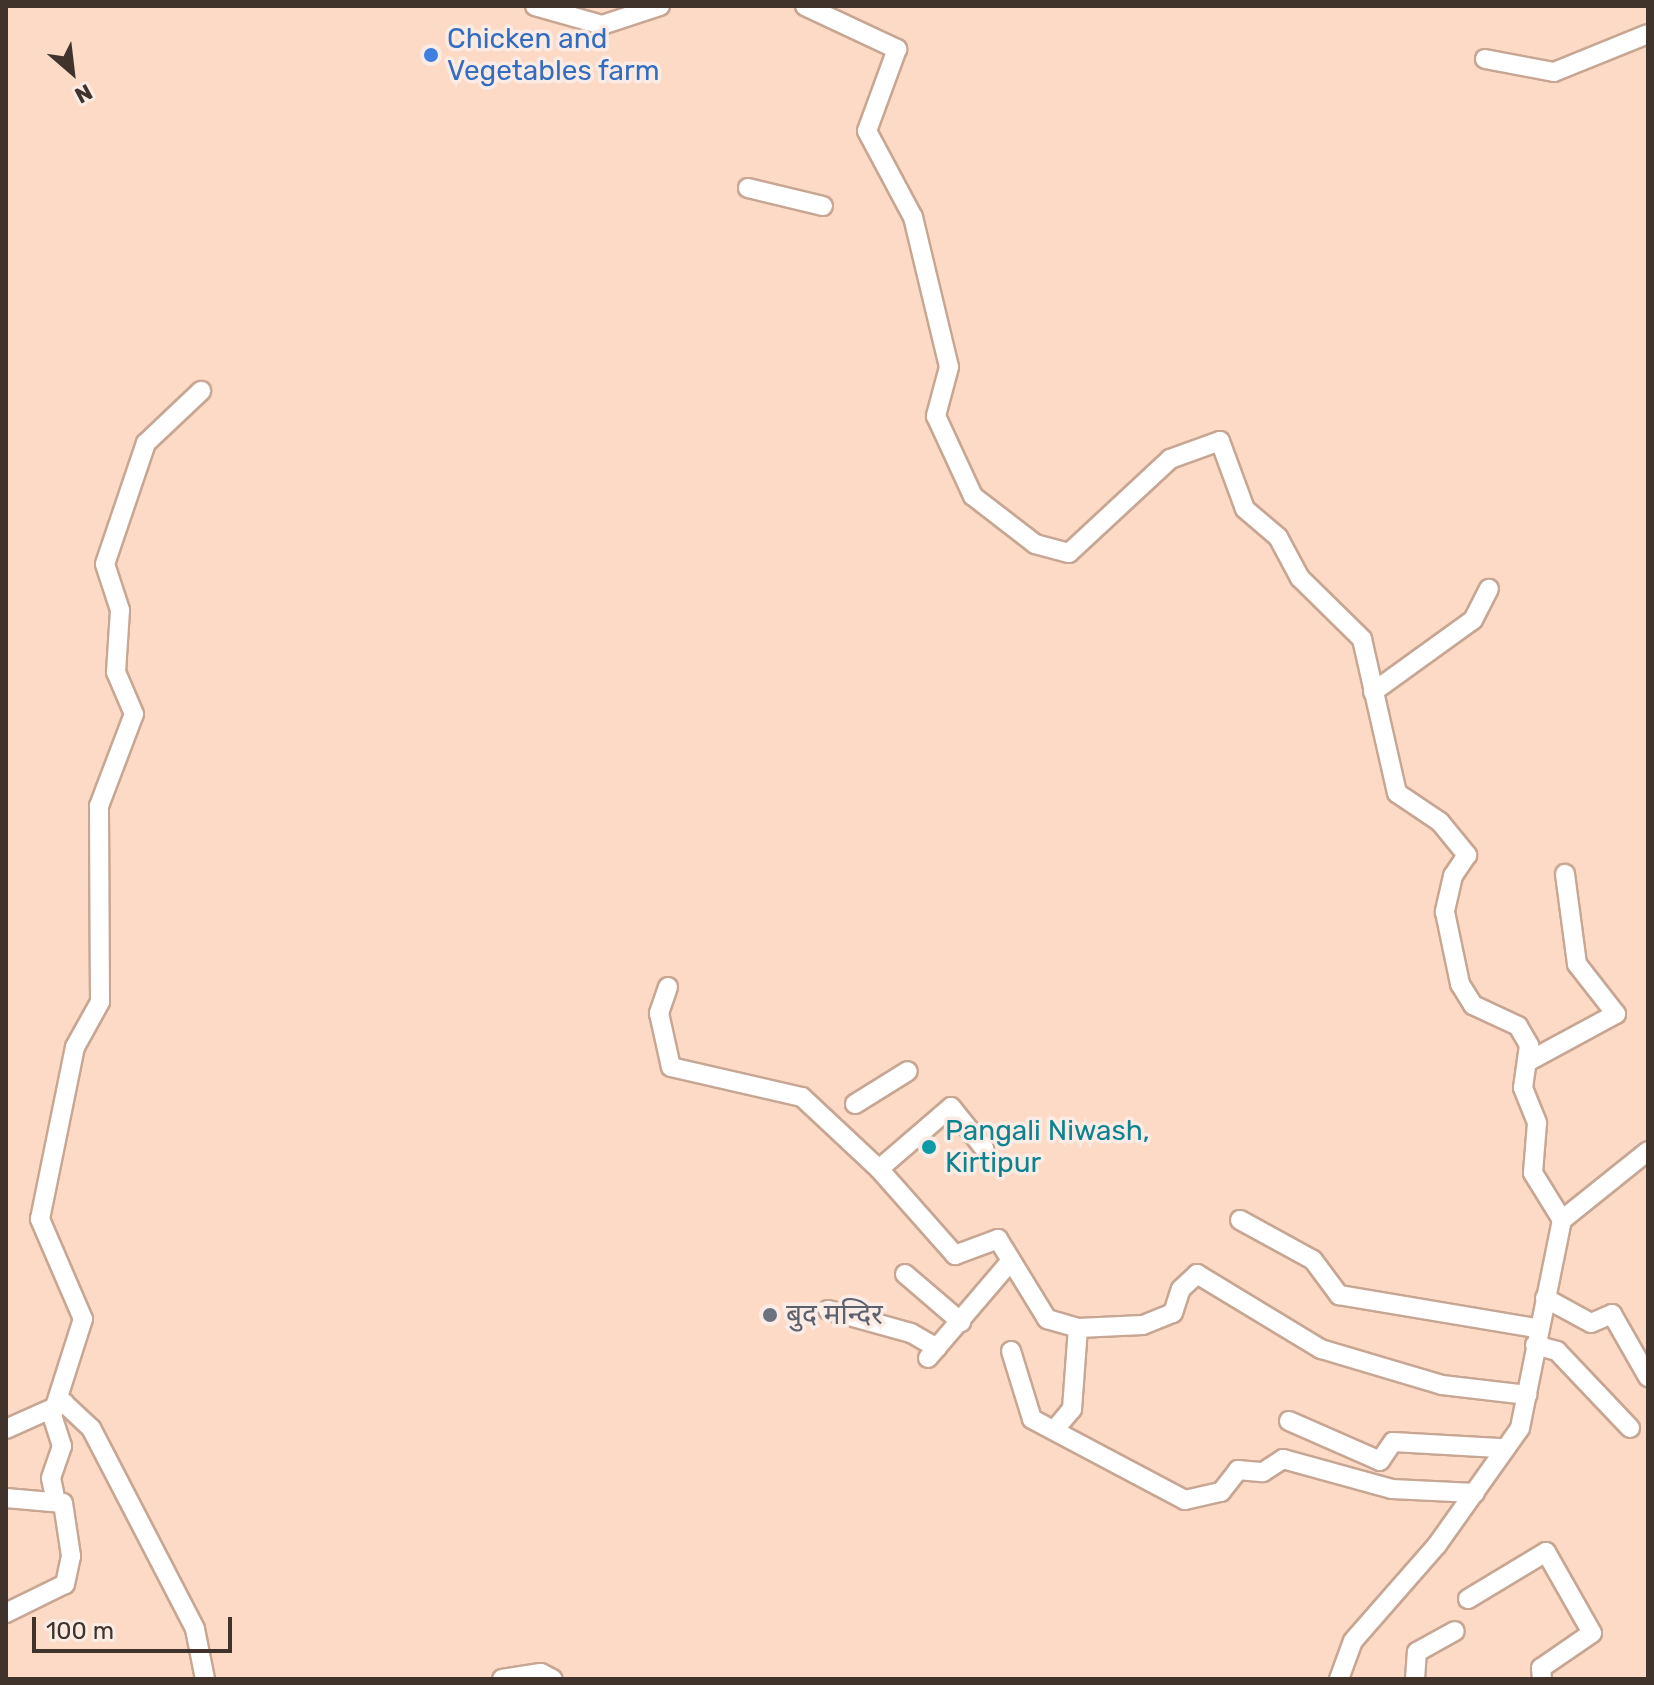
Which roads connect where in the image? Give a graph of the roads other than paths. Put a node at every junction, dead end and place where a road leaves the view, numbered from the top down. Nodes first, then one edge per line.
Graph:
1 (535, 6) edge
2 (660, 6) edge
3 (805, 6) edge
4 (1648, 34) edge
5 (1485, 59) dead end
6 (748, 188) dead end
7 (823, 206) dead end
8 (201, 391) dead end
9 (1489, 589) dead end
10 (1373, 692) junction
11 (1565, 874) dead end
12 (668, 987) dead end
13 (1529, 1061) junction
14 (908, 1071) dead end
15 (855, 1104) dead end
16 (984, 1148) dead end
17 (1648, 1151) edge
18 (879, 1169) junction
19 (1240, 1220) dead end
20 (1562, 1220) junction
21 (1009, 1263) junction
22 (905, 1274) dead end
23 (1545, 1298) junction
24 (828, 1310) dead end
25 (961, 1322) junction
26 (1078, 1328) junction
27 (1536, 1336) junction
28 (1011, 1351) dead end
29 (1648, 1377) edge
30 (1527, 1395) junction
31 (55, 1406) junction
32 (1289, 1421) dead end
33 (1056, 1428) junction
34 (1630, 1428) dead end
35 (6, 1429) edge
36 (1499, 1448) junction
37 (1475, 1493) junction
38 (55, 1497) junction
39 (6, 1498) edge
40 (1468, 1599) dead end
41 (6, 1613) edge
42 (1455, 1631) dead end
43 (205, 1679) edge
44 (502, 1679) edge
45 (553, 1679) edge
46 (1339, 1679) edge
47 (1415, 1679) edge
48 (1542, 1679) edge

1 - 2 street
3 - 10 street
4 - 5 street
6 - 7 street
8 - 31 street
9 - 10 street
10 - 13 street
11 - 13 street
12 - 18 street
13 - 20 street
14 - 15 street
16 - 18 street
17 - 20 street
18 - 21 street
19 - 27 street
20 - 23 street
21 - 25 street
21 - 26 street
22 - 25 street
23 - 27 street
23 - 29 street
24 - 25 street
26 - 30 street
26 - 33 street
27 - 30 street
27 - 34 street
28 - 33 street
30 - 36 street
31 - 35 street
31 - 38 street
31 - 43 street
32 - 36 street
33 - 37 street
36 - 37 street
37 - 46 street
38 - 39 street
38 - 41 street
40 - 48 street
42 - 47 street
44 - 45 street

